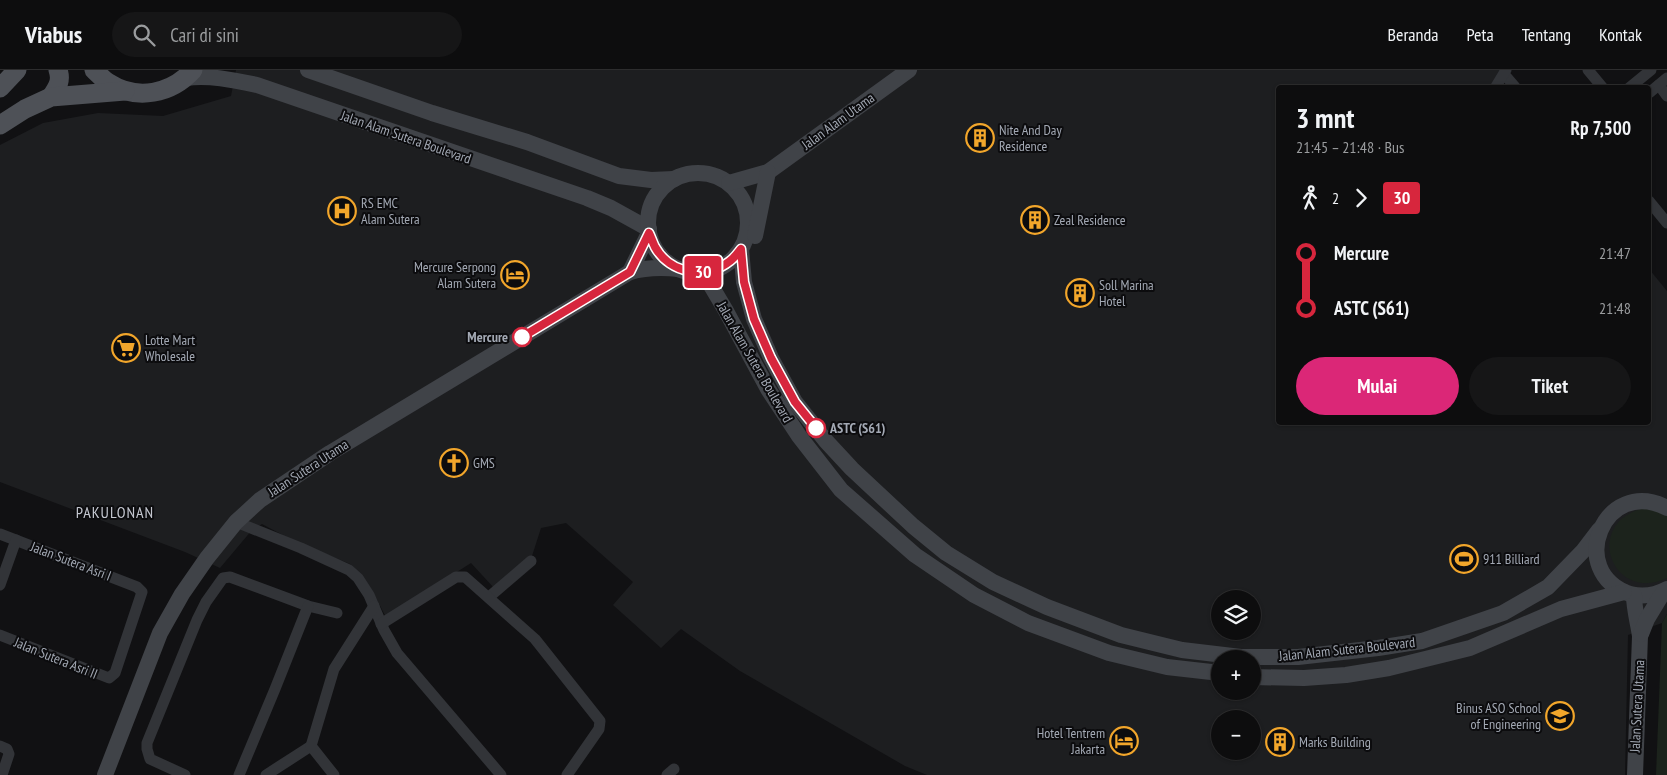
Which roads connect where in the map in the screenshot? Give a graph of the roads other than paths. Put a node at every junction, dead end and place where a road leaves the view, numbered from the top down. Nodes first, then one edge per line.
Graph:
1 (17, 70) edge
2 (58, 70) edge
3 (94, 70) edge
4 (308, 70) edge
5 (909, 70) edge
6 (1588, 70) edge
7 (1652, 70) edge
8 (1505, 72) edge
9 (189, 74) edge
10 (217, 74) edge
11 (1663, 82) edge
12 (1497, 85) edge
13 (1514, 85) edge
14 (1600, 85) edge
15 (1633, 85) edge
16 (0, 88) edge
17 (125, 91) junction
18 (1651, 92) edge
19 (1667, 96) edge
20 (51, 98) junction
21 (0, 125) edge
22 (768, 172) junction
23 (674, 179) junction
24 (729, 183) junction
25 (1651, 203) edge
26 (1667, 223) edge
27 (649, 231) junction
28 (741, 249) junction
29 (679, 268) junction
30 (630, 272) junction
31 (703, 272) junction
32 (744, 282) junction
33 (1667, 508) edge
34 (236, 522) junction
35 (1599, 530) junction
36 (0, 534) edge
37 (16, 540) junction
38 (531, 561) dead end
39 (0, 585) edge
40 (1666, 590) edge
41 (1629, 593) junction
42 (489, 597) junction
43 (308, 606) junction
44 (374, 606) junction
45 (337, 613) dead end
46 (382, 624) junction
47 (0, 635) edge
48 (1640, 636) junction
49 (1211, 672) edge
50 (112, 677) joint
51 (1261, 677) edge
52 (0, 746) edge
53 (311, 746) junction
54 (2, 775) edge
55 (105, 775) edge
56 (183, 775) edge
57 (238, 775) edge
58 (266, 775) edge
59 (334, 775) edge
60 (501, 775) edge
61 (567, 775) edge
62 (1635, 775) edge

1 - 16 main road
2 - 20 main road
3 - 17 main road
4 - 23 main road
5 - 22 main road, Jalan Alam Utama
6 - 14 street
7 - 15 street
8 - 12 street
8 - 13 street
9 - 10 main road, Jalan Alam Sutera Boulevard
9 - 17 main road
10 - 27 main road, Jalan Alam Sutera Boulevard
11 - 18 street
11 - 19 street
17 - 20 main road
20 - 21 main road
22 - 24 main road, Jalan Alam Utama
22 - 32 main road
23 - 24 main road
23 - 27 main road
24 - 28 main road
25 - 26 street
27 - 29 main road
27 - 30 main road
28 - 31 main road
28 - 32 main road, Jalan Alam Sutera Boulevard
29 - 30 main road, Jalan Sutera Utama
29 - 31 main road
30 - 34 main road, Jalan Sutera Utama
31 - 49 main road, Jalan Alam Sutera Boulevard
32 - 35 main road, Jalan Alam Sutera Boulevard
33 - 35 main road, Jalan Alam Sutera Boulevard
34 - 44 street
34 - 55 main road, Jalan Sutera Utama
35 - 41 main road
36 - 37 street, Jalan Sutera Asri I
37 - 39 street
37 - 50 street, Jalan Sutera Asri I
38 - 42 street
40 - 41 main road, Jalan Alam Sutera Boulevard
40 - 48 main road, Jalan Sutera Utama
41 - 48 main road, Jalan Sutera Utama
41 - 51 main road, Jalan Alam Sutera Boulevard
42 - 46 street
42 - 61 street
43 - 45 street
43 - 56 street
43 - 57 street
44 - 46 street
44 - 53 street
46 - 60 street
47 - 50 street, Jalan Sutera Asri II
48 - 62 main road, Jalan Sutera Utama
52 - 54 street
53 - 58 street
53 - 59 street

